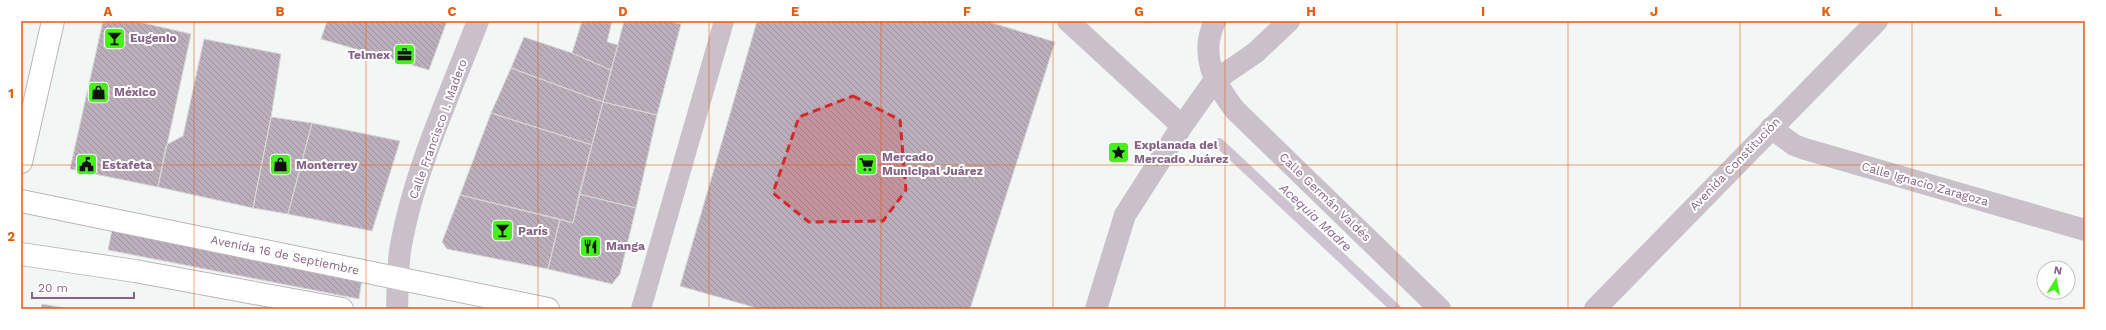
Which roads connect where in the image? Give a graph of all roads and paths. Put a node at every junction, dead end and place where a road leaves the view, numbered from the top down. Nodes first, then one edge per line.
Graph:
1 (53, 21) edge
2 (478, 21) edge
3 (724, 21) edge
4 (1068, 21) edge
5 (1215, 21) edge
6 (1289, 21) edge
7 (1877, 21) edge
8 (1214, 81) junction
9 (1182, 126) junction
10 (1770, 128) junction
11 (21, 162) edge
12 (21, 201) edge
13 (2085, 230) edge
14 (21, 254) edge
15 (399, 278) junction
16 (342, 309) edge
17 (398, 309) edge
18 (548, 309) edge
19 (641, 309) edge
20 (1096, 309) edge
21 (1440, 309) edge
22 (1595, 309) edge

1 - 11 main road
2 - 15 street, Calle Francisco I. Madero
3 - 19 lane
4 - 9 street
5 - 8 street
6 - 8 street
7 - 10 street, Avenida Constitución
8 - 9 street
8 - 21 street, Calle Germán Valdés
9 - 20 street
10 - 13 street, Calle Ignacio Zaragoza
10 - 22 street, Avenida Constitución
12 - 15 main road, Avenida 16 de Septiembre
14 - 16 main road
15 - 17 street, Calle Francisco I. Madero
15 - 18 main road, Avenida 16 de Septiembre

